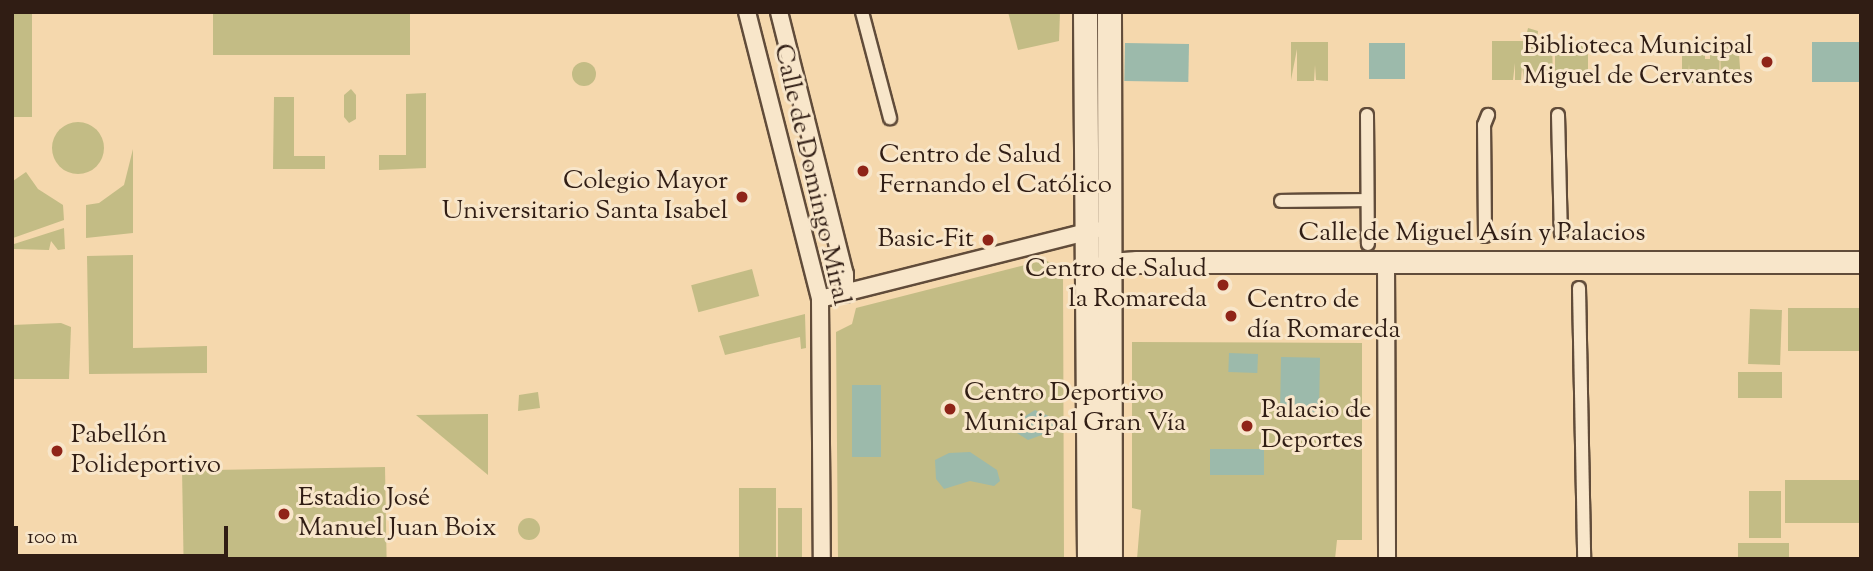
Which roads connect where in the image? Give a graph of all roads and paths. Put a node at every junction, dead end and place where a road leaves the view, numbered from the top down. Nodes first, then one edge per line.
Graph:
1 (747, 12) edge
2 (862, 12) edge
3 (1085, 12) edge
4 (1109, 12) edge
5 (783, 13) edge
6 (1367, 115) dead end
7 (1488, 115) dead end
8 (1558, 115) dead end
9 (890, 118) dead end
10 (1367, 200) junction
11 (1282, 201) dead end
12 (1109, 217) junction
13 (1561, 234) dead end
14 (1087, 236) junction
15 (1485, 236) dead end
16 (1368, 244) dead end
17 (1386, 261) junction
18 (1861, 262) edge
19 (1109, 264) junction
20 (1087, 276) junction
21 (1579, 288) dead end
22 (845, 294) junction
23 (820, 299) junction
24 (822, 559) edge
25 (1089, 559) edge
26 (1110, 559) edge
27 (1387, 559) edge
28 (1584, 559) edge

1 - 23 street, Calle de Domingo Miral
2 - 9 street
3 - 14 main road
4 - 12 main road
5 - 22 street, Calle de Domingo Miral
6 - 10 street
7 - 15 street
8 - 13 street
10 - 11 street
10 - 16 street
12 - 14 street
12 - 19 main road
14 - 20 main road
14 - 22 street
17 - 18 street, Calle de Miguel Asín y Palacios
17 - 19 street, Calle de Miguel Asín y Palacios
17 - 27 street
19 - 20 street, Calle de Miguel Asín y Palacios
19 - 26 main road
20 - 25 main road
21 - 28 street
22 - 23 street
23 - 24 street, Calle de Domingo Miral

